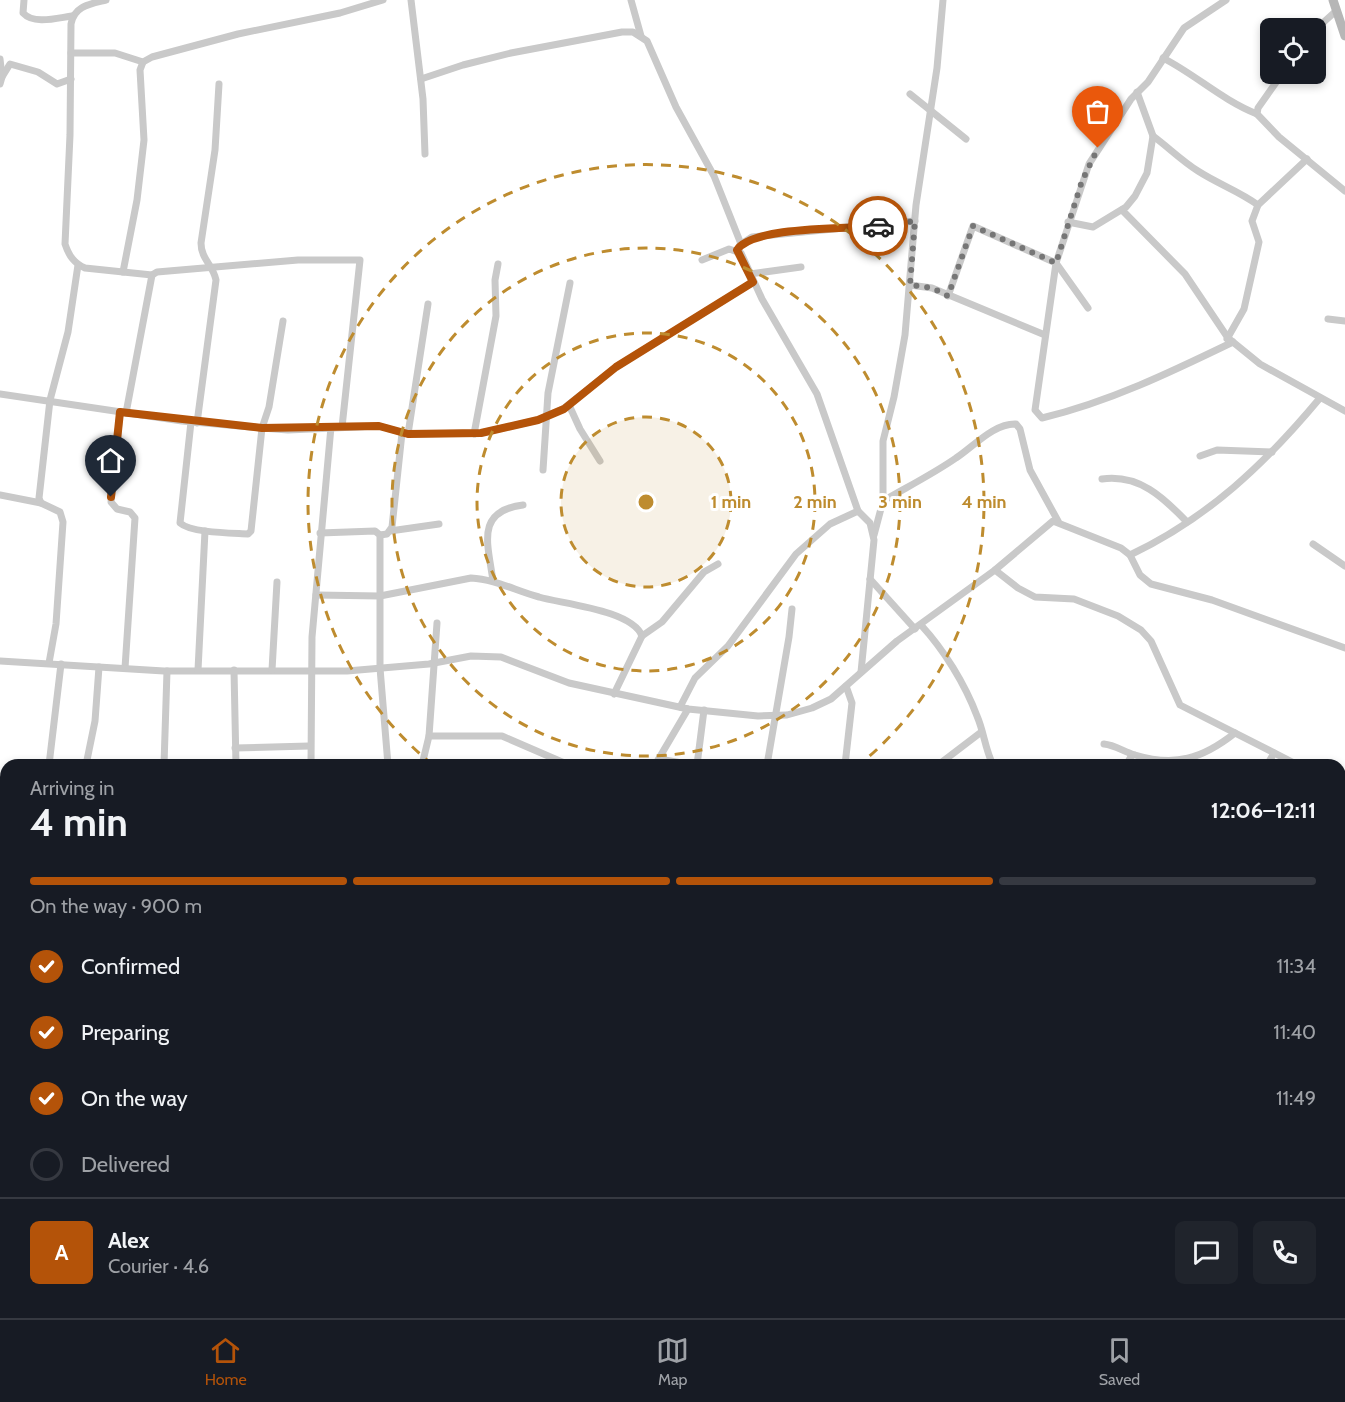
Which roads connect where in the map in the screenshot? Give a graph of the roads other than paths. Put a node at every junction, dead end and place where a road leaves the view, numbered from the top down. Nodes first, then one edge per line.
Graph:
1 (24, 0) edge
2 (106, 0) edge
3 (383, 0) edge
4 (411, 0) edge
5 (631, 0) edge
6 (943, 0) edge
7 (1226, 0) edge
8 (1333, 0) edge
9 (1336, 11) junction
10 (72, 16) junction
11 (1326, 20) edge
12 (641, 36) junction
13 (1345, 36) edge
14 (71, 53) junction
15 (1163, 58) junction
16 (0, 59) edge
17 (143, 62) junction
18 (71, 79) junction
19 (421, 79) junction
20 (1, 81) edge
21 (219, 84) dead end
22 (1275, 84) edge
23 (1137, 92) junction
24 (910, 94) dead end
25 (930, 110) junction
26 (1257, 114) junction
27 (1154, 136) junction
28 (966, 139) dead end
29 (425, 154) dead end
30 (1307, 159) junction
31 (1345, 190) edge
32 (1258, 205) junction
33 (1122, 210) junction
34 (915, 221) junction
35 (1068, 222) junction
36 (739, 247) junction
37 (702, 260) dead end
38 (1056, 263) junction
39 (498, 264) dead end
40 (78, 265) junction
41 (210, 267) junction
42 (801, 267) dead end
43 (123, 272) junction
44 (750, 274) junction
45 (152, 275) junction
46 (753, 282) junction
47 (570, 283) dead end
48 (910, 285) junction
49 (948, 296) junction
50 (428, 304) dead end
51 (1088, 308) dead end
52 (1328, 319) dead end
53 (283, 321) dead end
54 (1345, 321) edge
55 (1045, 335) junction
56 (1231, 340) junction
57 (0, 394) edge
58 (1320, 398) junction
59 (50, 400) junction
60 (569, 405) junction
61 (1345, 411) edge
62 (123, 412) junction
63 (548, 416) junction
64 (194, 422) junction
65 (342, 427) junction
66 (262, 428) junction
67 (331, 428) junction
68 (405, 433) junction
69 (474, 434) junction
70 (1272, 452) junction
71 (1200, 456) dead end
72 (600, 461) dead end
73 (543, 470) dead end
74 (1102, 478) dead end
75 (0, 495) edge
76 (883, 501) junction
77 (41, 503) junction
78 (524, 505) dead end
79 (858, 511) junction
80 (1058, 521) junction
81 (1187, 522) junction
82 (439, 524) dead end
83 (205, 531) junction
84 (390, 531) junction
85 (320, 533) junction
86 (380, 535) junction
87 (874, 535) junction
88 (1313, 544) dead end
89 (1130, 555) junction
90 (718, 564) dead end
91 (1345, 566) edge
92 (995, 570) junction
93 (870, 579) junction
94 (493, 581) junction
95 (277, 582) dead end
96 (316, 595) junction
97 (380, 596) junction
98 (792, 609) dead end
99 (437, 623) dead end
100 (918, 627) junction
101 (642, 636) junction
102 (1345, 648) edge
103 (0, 661) edge
104 (49, 663) junction
105 (433, 663) junction
106 (61, 664) junction
107 (99, 667) junction
108 (125, 668) junction
109 (380, 668) junction
110 (167, 670) junction
111 (198, 670) junction
112 (234, 670) junction
113 (272, 670) junction
114 (312, 671) junction
115 (861, 672) junction
116 (846, 686) junction
117 (614, 694) junction
118 (684, 708) junction
119 (704, 710) junction
120 (774, 715) junction
121 (980, 733) junction
122 (1235, 733) junction
123 (429, 736) junction
124 (1104, 744) dead end
125 (309, 746) junction
126 (235, 748) junction
127 (1274, 753) junction
128 (1132, 755) junction
129 (50, 759) edge
130 (87, 759) edge
131 (164, 759) edge
132 (236, 759) edge
133 (310, 759) edge
134 (388, 759) edge
135 (423, 759) edge
136 (555, 759) edge
137 (658, 759) edge
138 (696, 759) edge
139 (768, 759) edge
140 (846, 759) edge
141 (946, 759) edge
142 (991, 759) edge
143 (1130, 759) edge
144 (1153, 759) edge
145 (1186, 759) edge
146 (1270, 759) edge
147 (1286, 759) edge

1 - 10 street
2 - 10 street
3 - 17 street
4 - 19 street
5 - 12 street
6 - 25 street
7 - 15 street
8 - 9 main road
9 - 11 street
9 - 13 main road
10 - 14 street
12 - 19 street
12 - 36 street
14 - 17 street
14 - 18 street
15 - 23 street
15 - 26 street
16 - 20 street
17 - 43 street
18 - 20 street
18 - 40 street
19 - 29 street
21 - 41 street
22 - 26 street
23 - 27 street
23 - 35 street
24 - 25 street
25 - 28 street
25 - 34 street
26 - 30 street
27 - 32 street
27 - 33 street
30 - 31 street
30 - 32 street
32 - 56 street
33 - 35 street
33 - 56 street
34 - 36 street
34 - 48 street
35 - 38 street
36 - 37 street
36 - 44 street
38 - 49 street
38 - 51 street
38 - 55 street
39 - 69 street
40 - 43 street
40 - 59 street
41 - 45 street
41 - 64 street
41 - 65 street
42 - 44 street
43 - 45 street
44 - 46 street
45 - 62 street
46 - 60 street
46 - 79 street
47 - 63 street
48 - 49 street
48 - 76 street
49 - 55 street
50 - 68 street
52 - 54 street
53 - 66 street
55 - 56 street
56 - 58 street
57 - 59 street
58 - 61 street
58 - 70 street
59 - 62 street
59 - 77 street
60 - 63 street
60 - 72 street
62 - 64 street
62 - 108 street
63 - 69 street
63 - 73 street
64 - 66 street
64 - 83 street
65 - 67 street
65 - 68 street
66 - 67 street
66 - 83 street
67 - 85 street
68 - 69 street
68 - 84 street
70 - 71 street
70 - 81 street
74 - 81 street
75 - 77 street
76 - 80 street
76 - 87 street
77 - 104 street
78 - 94 street
79 - 87 street
79 - 118 street
80 - 89 street
80 - 92 street
81 - 89 street
82 - 84 street
83 - 111 street
84 - 86 street
85 - 86 street
85 - 96 street
86 - 97 street
87 - 93 street
88 - 91 street
89 - 102 street
90 - 101 street
92 - 100 street
92 - 122 street
93 - 100 street
93 - 115 street
94 - 97 street
94 - 101 street
95 - 113 street
96 - 97 street
96 - 114 street
97 - 109 street
98 - 120 street
99 - 105 street
100 - 115 street
100 - 121 street
101 - 117 street
103 - 104 street
104 - 106 street
105 - 109 street
105 - 117 street
105 - 123 street
106 - 107 street
106 - 129 street
107 - 108 street
107 - 130 street
108 - 110 street
109 - 114 street
109 - 134 street
110 - 111 street
110 - 131 street
111 - 112 street
112 - 113 street
112 - 126 street
113 - 114 street
114 - 125 street
115 - 116 street
116 - 120 street
116 - 140 street
117 - 118 street
118 - 119 street
118 - 137 street
119 - 120 street
119 - 138 street
120 - 139 street
121 - 141 street
121 - 142 street
122 - 127 street
122 - 145 street
123 - 135 street
123 - 136 street
124 - 128 street
125 - 126 street
125 - 133 street
126 - 132 street
127 - 146 street
127 - 147 street
128 - 143 street
128 - 144 street

